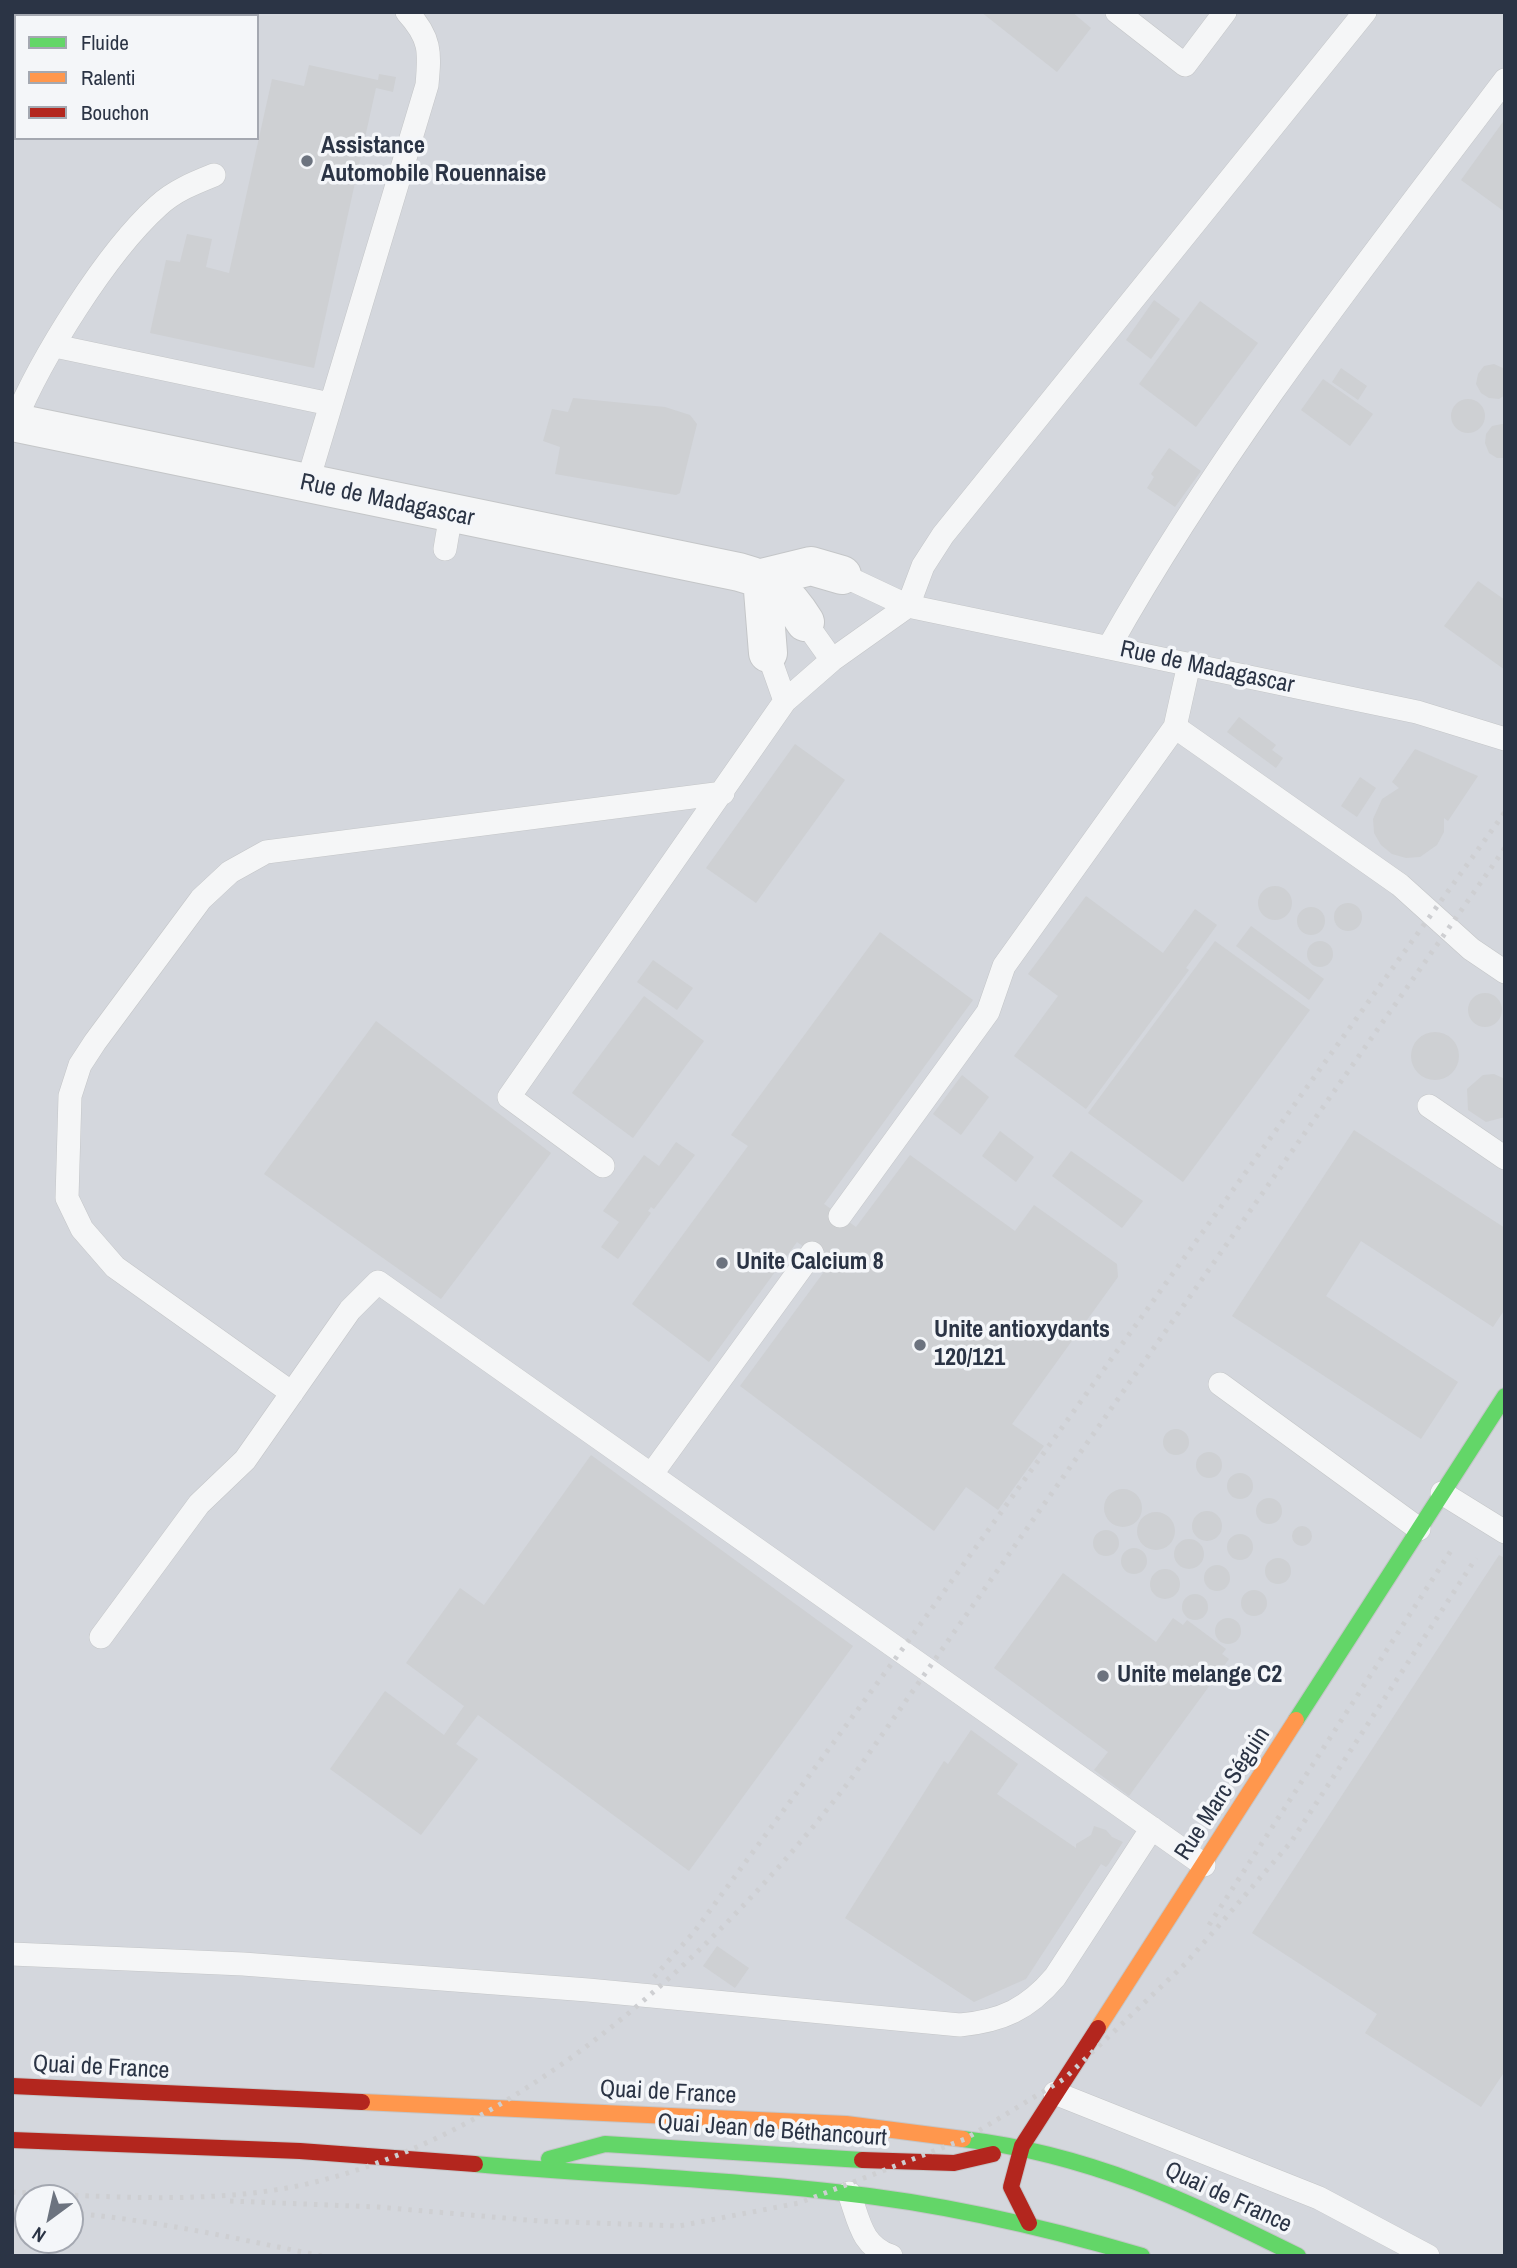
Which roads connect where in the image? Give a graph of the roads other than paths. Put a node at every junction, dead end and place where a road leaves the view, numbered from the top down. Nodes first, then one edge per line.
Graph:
1 (407, 12) edge
2 (1117, 12) edge
3 (1225, 12) edge
4 (1365, 12) edge
5 (1505, 80) edge
6 (214, 175) dead end
7 (54, 346) junction
8 (330, 404) junction
9 (13, 422) edge
10 (307, 484) junction
11 (842, 575) joint
12 (762, 578) junction
13 (908, 606) junction
14 (805, 622) joint
15 (1109, 647) junction
16 (768, 653) joint
17 (832, 660) junction
18 (1189, 664) junction
19 (785, 701) junction
20 (1175, 727) junction
21 (1505, 739) edge
22 (723, 793) junction
23 (1505, 972) edge
24 (1429, 1106) dead end
25 (1505, 1158) edge
26 (603, 1166) dead end
27 (840, 1216) dead end
28 (812, 1253) dead end
29 (1220, 1384) dead end
30 (292, 1393) junction
31 (1505, 1396) edge
32 (651, 1475) junction
33 (1442, 1493) junction
34 (1419, 1528) junction
35 (1505, 1532) edge
36 (101, 1637) dead end
37 (1152, 1828) junction
38 (1204, 1865) junction
39 (12, 1954) edge
40 (12, 2087) edge
41 (1055, 2093) junction
42 (12, 2140) edge
43 (1022, 2146) junction
44 (521, 2168) junction
45 (849, 2193) junction
46 (1029, 2223) junction
47 (891, 2256) edge
48 (1142, 2256) edge
49 (1298, 2256) edge
50 (1428, 2256) edge

1 - 8 lane
2 - 3 lane
4 - 13 lane
5 - 15 lane
6 - 7 lane
7 - 8 lane
7 - 9 lane
8 - 10 lane
9 - 10 street, Rue de Madagascar
10 - 12 street, Rue de Madagascar
11 - 12 street, Rue de Madagascar
11 - 13 lane, Rue de Madagascar
12 - 14 street, Rue de Madagascar
12 - 16 street
13 - 15 lane, Rue de Madagascar
13 - 17 lane
14 - 17 lane
15 - 18 lane, Rue de Madagascar
16 - 19 lane
17 - 19 lane
18 - 20 lane
18 - 21 lane, Rue de Madagascar
19 - 22 lane
20 - 23 lane
20 - 27 lane
22 - 26 lane
22 - 30 lane
24 - 25 lane
28 - 32 lane
29 - 34 lane
30 - 32 lane
30 - 36 lane
31 - 33 main road, Rue Marc Séguin
32 - 37 lane
33 - 34 main road, Rue Marc Séguin
33 - 35 lane
34 - 38 main road, Rue Marc Séguin
37 - 38 lane
37 - 39 lane
38 - 41 main road, Rue Marc Séguin
40 - 43 main road, Quai de France
41 - 43 main road, Rue Marc Séguin
41 - 50 lane
42 - 44 main road
43 - 44 main road, Quai Jean de Béthancourt
43 - 46 main road, Rue Marc Séguin
43 - 49 main road, Quai de France
44 - 45 main road
45 - 46 main road
45 - 47 lane
46 - 48 main road

